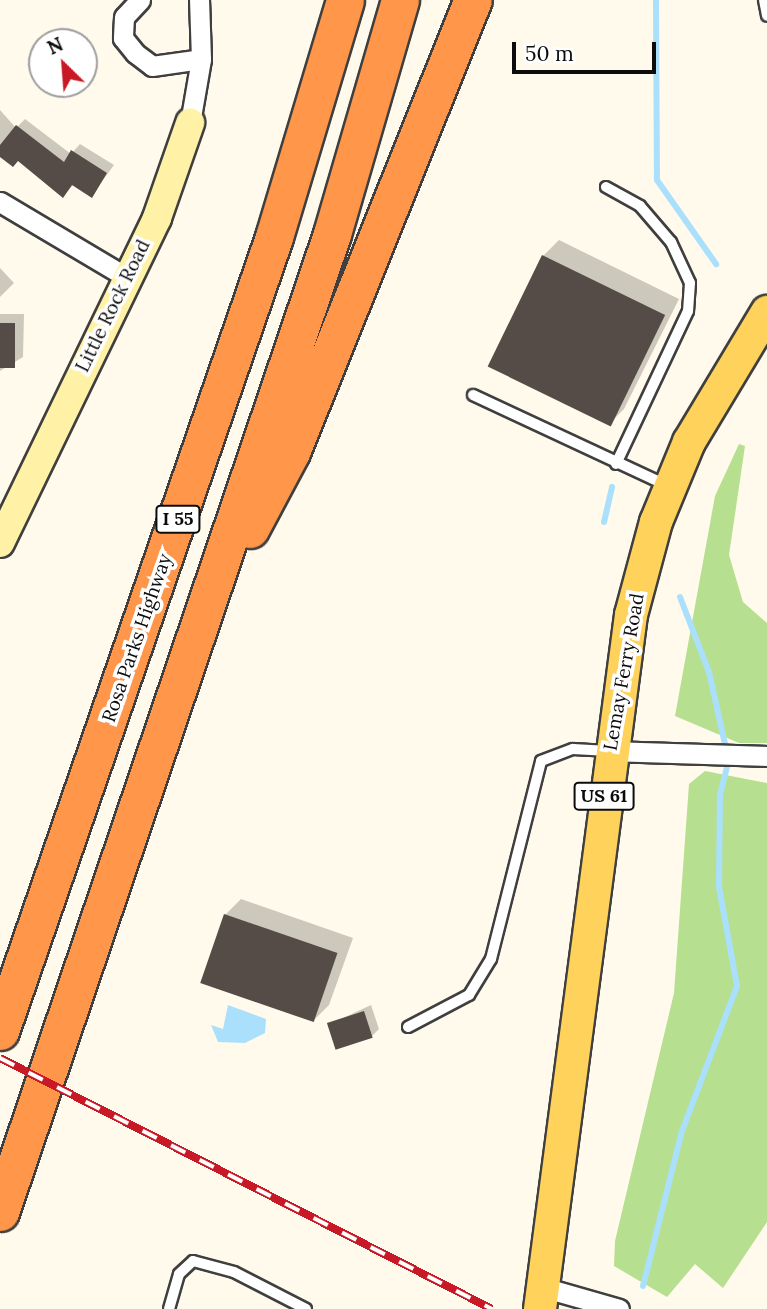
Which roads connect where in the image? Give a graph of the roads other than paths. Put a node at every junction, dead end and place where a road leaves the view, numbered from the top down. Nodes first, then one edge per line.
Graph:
1 (140, 0) edge
2 (199, 0) edge
3 (400, 0) edge
4 (472, 0) edge
5 (764, 0) edge
6 (345, 1) edge
7 (767, 16) edge
8 (201, 59) junction
9 (190, 123) joint
10 (606, 187) dead end
11 (0, 202) edge
12 (128, 278) junction
13 (767, 312) edge
14 (473, 395) dead end
15 (616, 464) junction
16 (670, 487) junction
17 (1, 537) edge
18 (194, 635) junction
19 (610, 751) junction
20 (767, 756) edge
21 (408, 1027) dead end
22 (0, 1031) edge
23 (0, 1212) edge
24 (541, 1298) edge
25 (169, 1309) edge
26 (306, 1309) edge
27 (619, 1309) edge

1 - 8 street
2 - 8 street, Little Rock Road
3 - 18 highway, I 55
4 - 18 highway
5 - 7 lane
6 - 22 highway, Rosa Parks Highway / I 55
8 - 9 street, Little Rock Road
9 - 12 street, Little Rock Road
10 - 15 lane
11 - 12 street
12 - 17 street, Little Rock Road
13 - 16 main road, Lemay Ferry Road / US 61
14 - 15 lane
15 - 16 lane
16 - 19 main road, Lemay Ferry Road / US 61
18 - 23 highway, I 55
19 - 20 street
19 - 21 lane
19 - 24 main road, Lemay Ferry Road / US 61
24 - 27 street
25 - 26 lane

